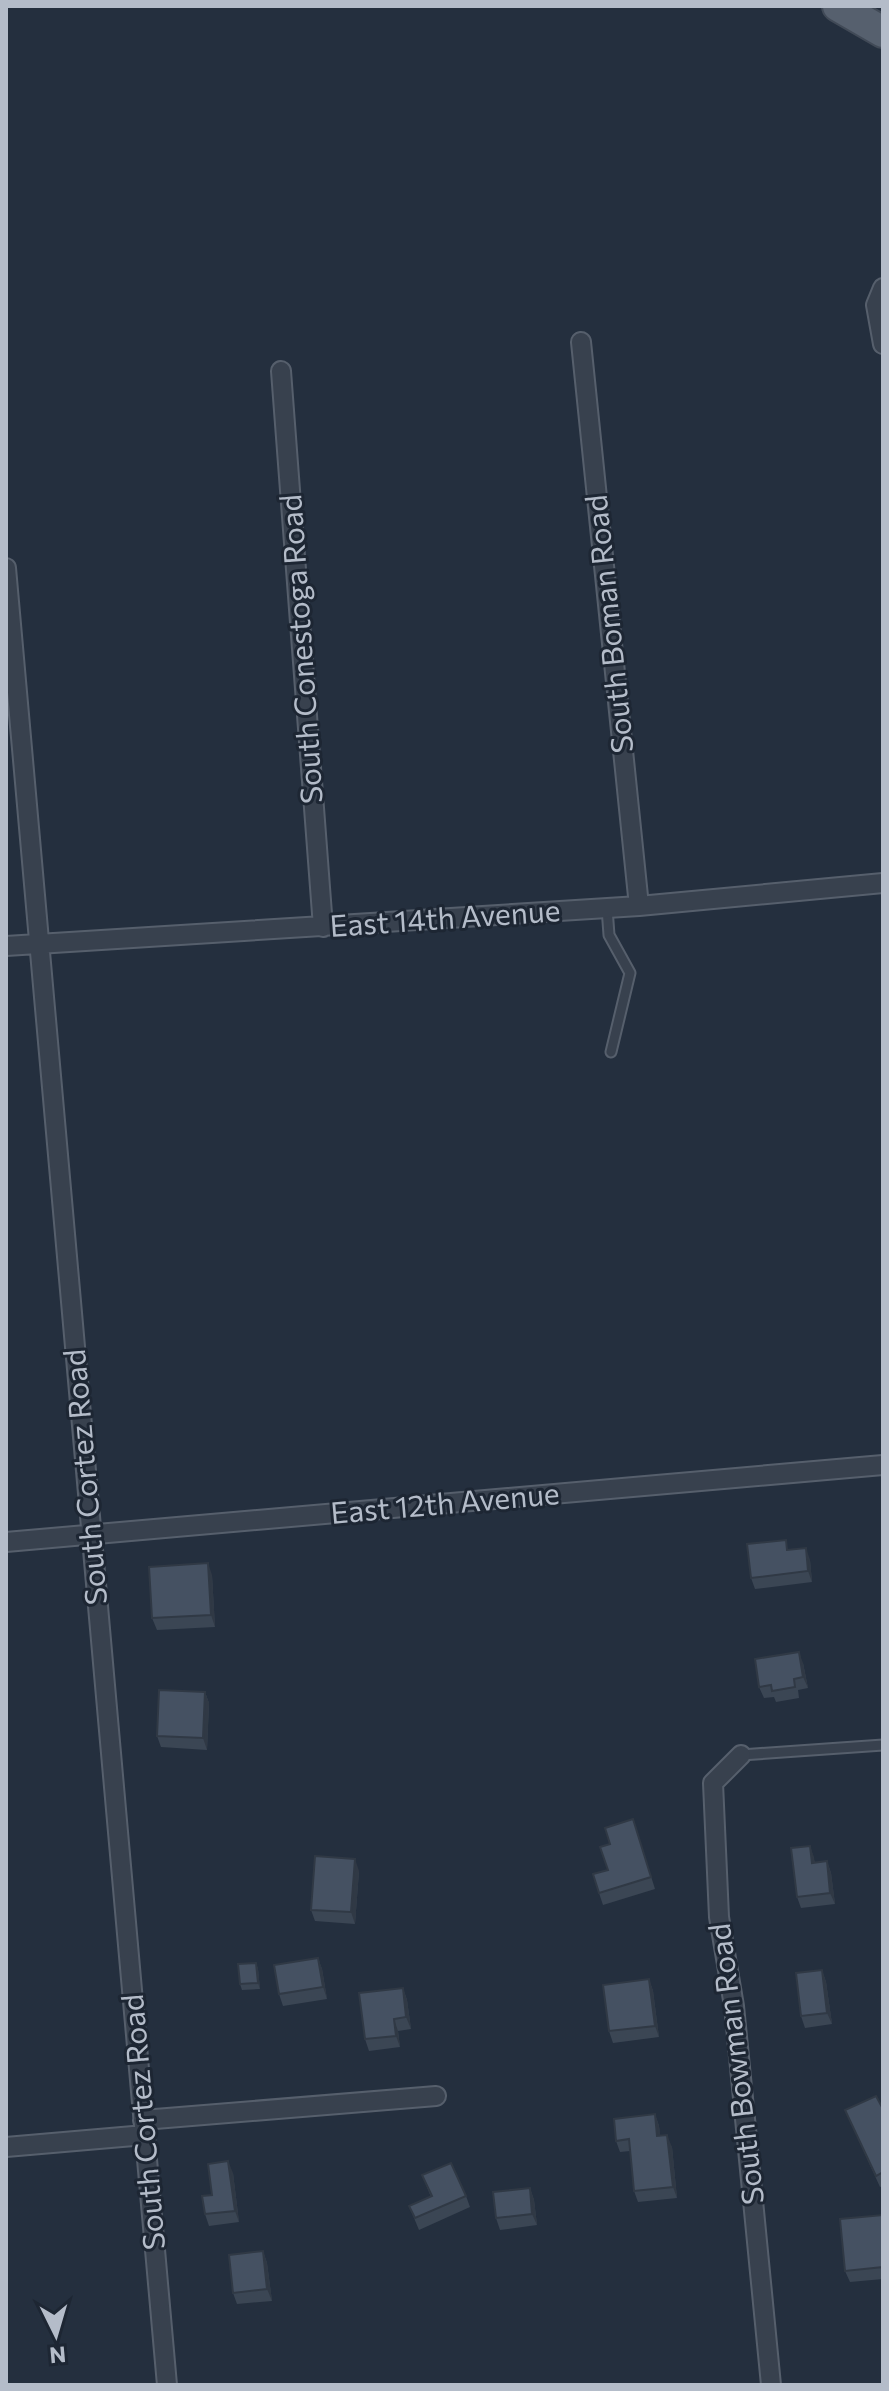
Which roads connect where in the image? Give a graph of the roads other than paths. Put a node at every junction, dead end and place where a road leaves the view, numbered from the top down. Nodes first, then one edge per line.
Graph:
1 (838, 6) edge
2 (883, 32) edge
3 (883, 288) edge
4 (581, 342) dead end
5 (883, 344) edge
6 (281, 371) dead end
7 (6, 568) edge
8 (10, 654) edge
9 (883, 883) edge
10 (639, 906) junction
11 (607, 908) junction
12 (323, 927) junction
13 (39, 944) junction
14 (6, 946) edge
15 (611, 1052) dead end
16 (883, 1465) edge
17 (92, 1536) junction
18 (6, 1542) edge
19 (883, 1745) edge
20 (741, 1755) joint
21 (436, 2096) dead end
22 (144, 2127) junction
23 (6, 2147) edge
24 (167, 2385) edge
25 (771, 2385) edge

1 - 2 main road
3 - 5 street
4 - 10 street, South Boman Road
6 - 12 street, South Conestoga Road
7 - 8 street, South Cortez Road
8 - 13 street, South Cortez Road
9 - 10 street, East 14th Avenue
10 - 11 street, East 14th Avenue
11 - 12 street, East 14th Avenue
11 - 15 lane
12 - 13 street, East 14th Avenue
13 - 14 street, East 14th Avenue
13 - 17 street, South Cortez Road
16 - 17 street, East 12th Avenue
17 - 18 street, East 12th Avenue
17 - 22 street, South Cortez Road
19 - 20 lane
20 - 25 street, South Bowman Road
21 - 22 street
22 - 23 street
22 - 24 street, South Cortez Road

